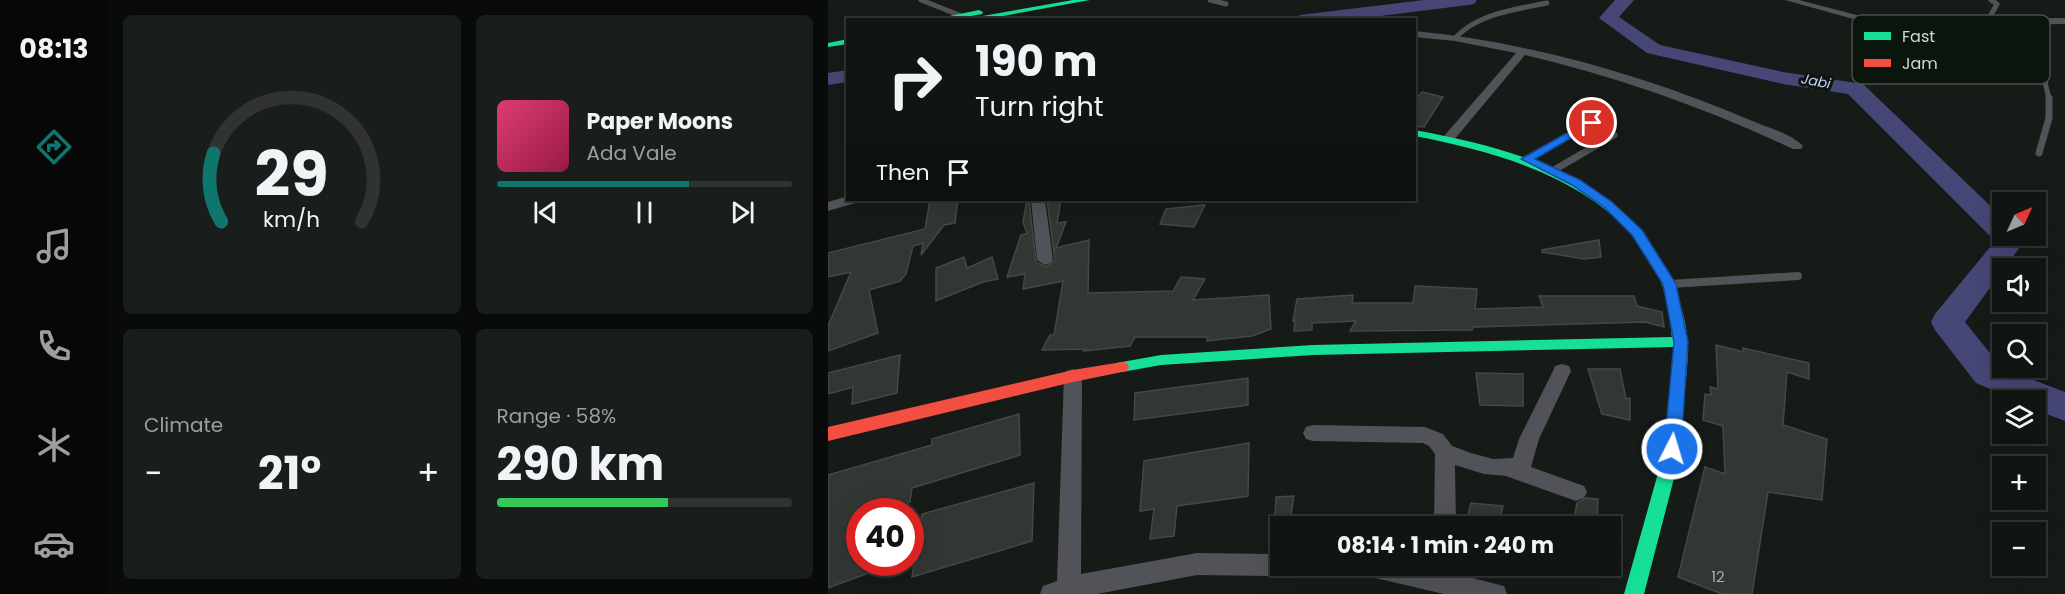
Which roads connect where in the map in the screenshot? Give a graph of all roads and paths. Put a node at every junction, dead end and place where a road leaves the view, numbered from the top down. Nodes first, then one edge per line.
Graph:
1 (921, 0) edge
2 (1053, 0) edge
3 (1086, 0) edge
4 (1210, 0) edge
5 (1789, 0) edge
6 (1991, 0) edge
7 (1547, 3) dead end
8 (1226, 4) dead end
9 (1990, 15) edge
10 (1852, 16) edge
11 (961, 17) edge
12 (2065, 21) edge
13 (2050, 22) edge
14 (1416, 34) edge
15 (846, 35) edge
16 (1455, 38) junction
17 (828, 39) edge
18 (846, 41) edge
19 (828, 45) edge
20 (1523, 51) junction
21 (2046, 84) edge
22 (1592, 123) dead end
23 (1416, 133) edge
24 (1614, 135) dead end
25 (1449, 138) junction
26 (1797, 146) dead end
27 (2039, 153) dead end
28 (1526, 159) junction
29 (1554, 170) junction
30 (847, 201) edge
31 (1038, 201) edge
32 (828, 207) edge
33 (1045, 260) dead end
34 (1798, 276) dead end
35 (1669, 284) junction
36 (1681, 342) junction
37 (1562, 371) dead end
38 (1073, 376) junction
39 (1313, 433) dead end
40 (828, 434) edge
41 (1445, 452) junction
42 (1510, 469) junction
43 (1576, 492) dead end
44 (1445, 516) edge
45 (1270, 565) edge
46 (1450, 576) edge
47 (1060, 591) edge
48 (1495, 594) edge
49 (1634, 594) edge

1 - 11 lane
2 - 11 street
3 - 11 street
4 - 8 lane
5 - 10 street
6 - 9 lane
7 - 16 lane
12 - 13 street
14 - 16 street
15 - 17 street
16 - 20 street
18 - 19 street
20 - 25 street
20 - 26 street
21 - 27 lane
22 - 28 lane
23 - 25 street
24 - 29 lane
25 - 28 street
28 - 29 street
29 - 35 street
30 - 32 street
31 - 33 street
34 - 35 lane
35 - 36 street
36 - 38 street
36 - 49 street
37 - 42 street
38 - 40 street
38 - 47 street
39 - 41 street
41 - 42 street
41 - 44 street
42 - 43 street
45 - 47 street
46 - 48 street

